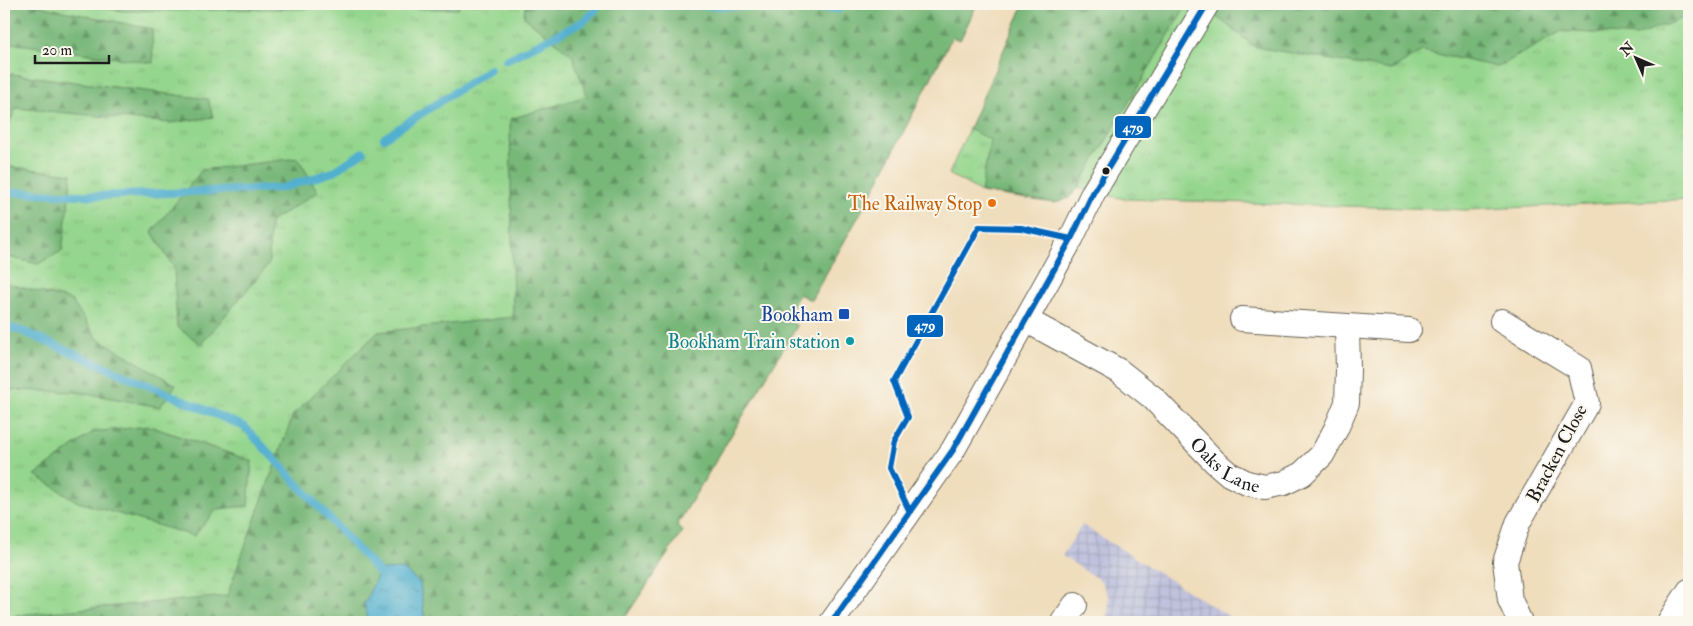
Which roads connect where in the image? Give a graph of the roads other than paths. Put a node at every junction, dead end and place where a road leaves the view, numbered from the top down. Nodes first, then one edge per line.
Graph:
1 (1207, 4) edge
2 (1242, 319) dead end
3 (1026, 320) junction
4 (1502, 321) dead end
5 (1347, 327) junction
6 (1409, 330) dead end
7 (1689, 591) edge
8 (832, 622) edge
9 (1520, 622) edge
10 (1669, 622) edge

1 - 3 street
2 - 5 street
3 - 5 street, Oaks Lane
3 - 8 street
4 - 9 street, Bracken Close
5 - 6 street
7 - 10 street

